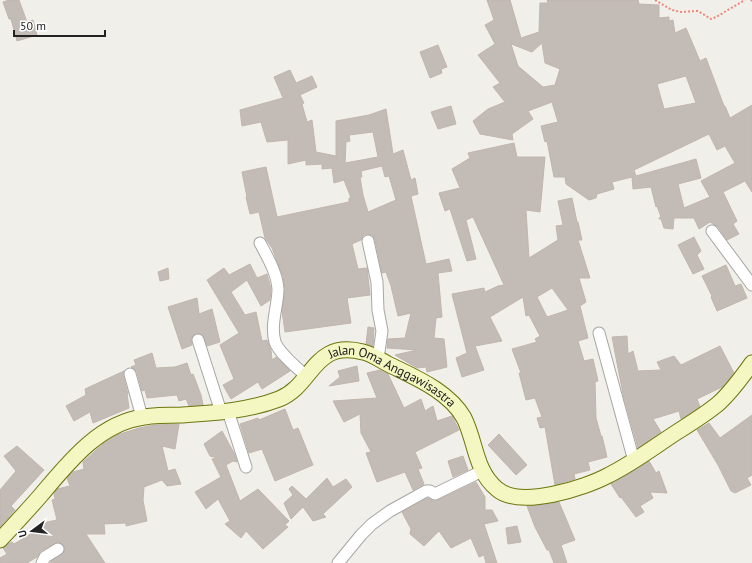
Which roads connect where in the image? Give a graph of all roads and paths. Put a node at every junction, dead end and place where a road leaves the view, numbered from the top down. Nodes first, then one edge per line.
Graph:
1 (655, 0) edge
2 (745, 0) edge
3 (712, 231) dead end
4 (368, 241) dead end
5 (260, 244) dead end
6 (752, 285) edge
7 (599, 333) dead end
8 (198, 340) dead end
9 (378, 359) junction
10 (752, 363) edge
11 (130, 374) dead end
12 (306, 376) junction
13 (225, 411) junction
14 (142, 417) junction
15 (634, 461) junction
16 (246, 467) dead end
17 (482, 471) junction
18 (0, 540) edge
19 (58, 549) dead end
20 (42, 563) edge
21 (338, 563) edge

1 - 2 path
3 - 6 street
4 - 9 street
5 - 12 street
7 - 15 street
8 - 13 street
9 - 12 main road, Jalan Oma Anggawisastra
9 - 17 main road, Jalan Oma Anggawisastra
10 - 15 main road, Jalan Oma Anggawisastra
11 - 14 street
12 - 13 main road, Jalan Oma Anggawisastra
13 - 14 main road, Jalan Oma Anggawisastra
13 - 16 street
14 - 18 main road, Jalan Oma Anggawisastra
15 - 17 main road, Jalan Oma Anggawisastra
17 - 21 street
19 - 20 street

